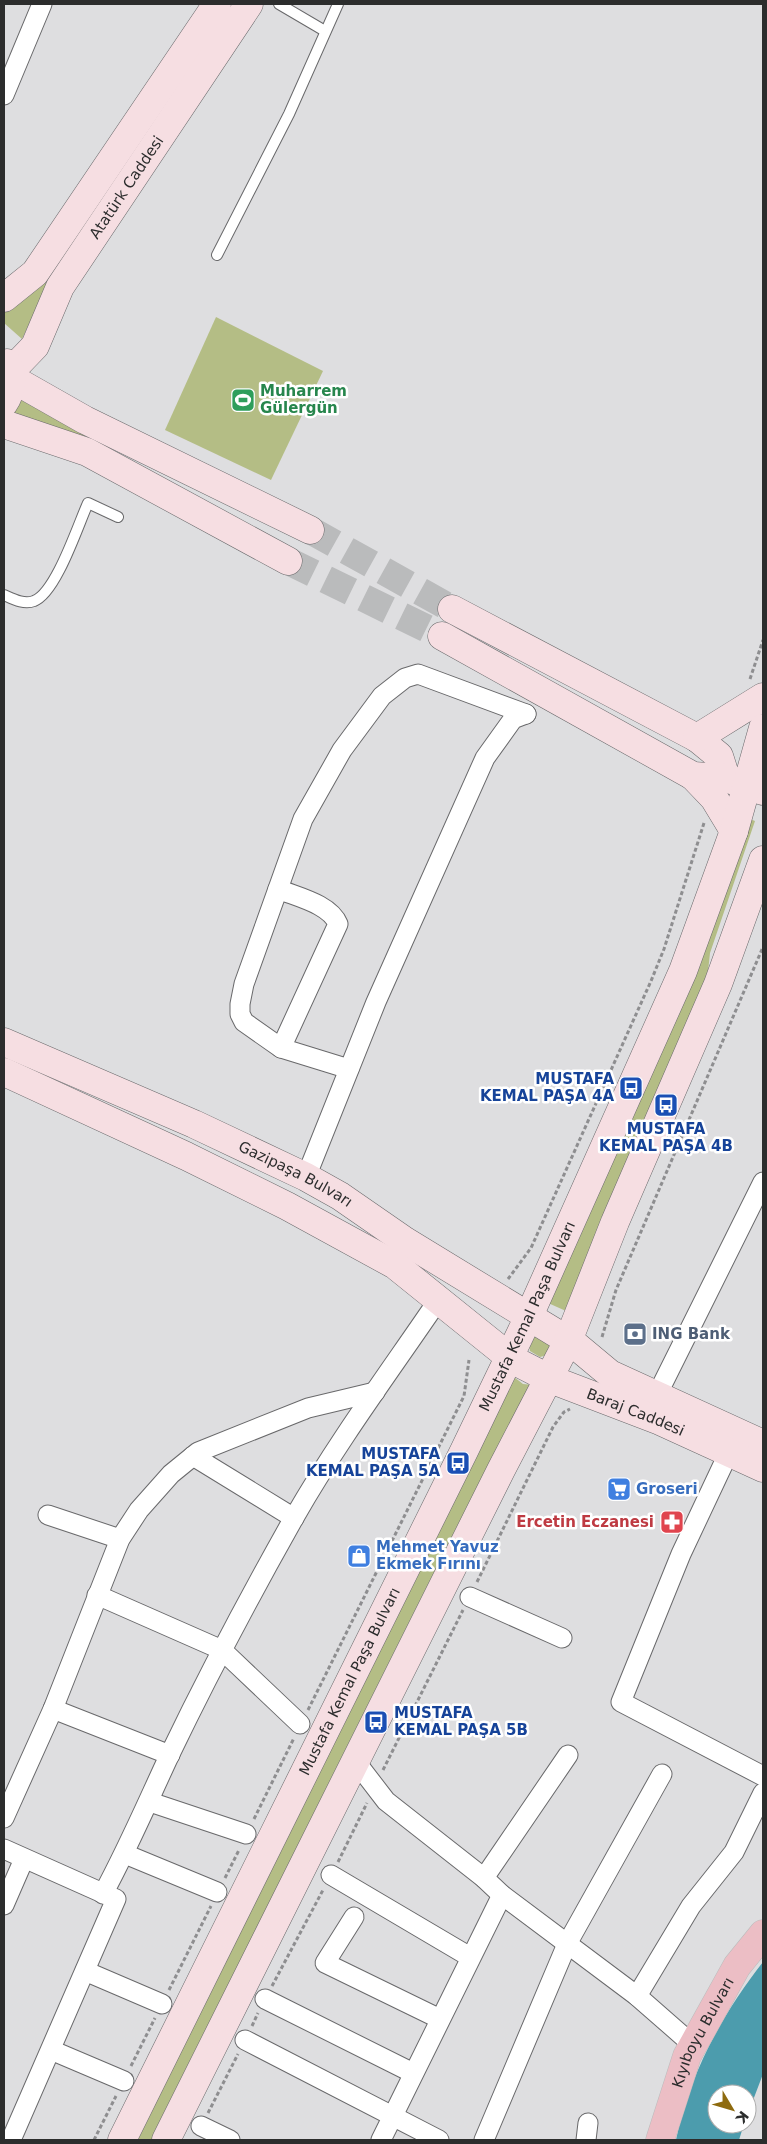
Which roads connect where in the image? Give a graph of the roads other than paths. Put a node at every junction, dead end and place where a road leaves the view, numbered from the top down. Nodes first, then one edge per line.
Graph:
1 (42, 4) edge
2 (216, 4) edge
3 (249, 4) edge
4 (279, 4) edge
5 (338, 4) edge
6 (325, 31) junction
7 (4, 95) edge
8 (217, 255) dead end
9 (4, 298) edge
10 (8, 369) edge
11 (4, 404) edge
12 (4, 424) edge
13 (118, 516) dead end
14 (310, 530) tunnel mouth
15 (288, 561) tunnel mouth
16 (4, 595) edge
17 (452, 609) tunnel mouth
18 (442, 636) tunnel mouth
19 (756, 690) edge
20 (763, 728) edge
21 (697, 738) junction
22 (693, 776) junction
23 (745, 785) edge
24 (734, 831) junction
25 (763, 860) edge
26 (278, 889) junction
27 (8, 1044) edge
28 (281, 1048) junction
29 (349, 1069) junction
30 (4, 1072) edge
31 (306, 1176) junction
32 (763, 1182) edge
33 (439, 1299) junction
34 (529, 1316) junction
35 (568, 1341) junction
36 (509, 1357) junction
37 (550, 1379) junction
38 (376, 1392) junction
39 (656, 1397) junction
40 (763, 1444) edge
41 (728, 1452) junction
42 (193, 1456) junction
43 (763, 1468) edge
44 (48, 1515) dead end
45 (294, 1518) junction
46 (120, 1539) junction
47 (98, 1595) junction
48 (470, 1597) road end
49 (562, 1638) dead end
50 (222, 1650) junction
51 (54, 1709) junction
52 (300, 1724) road end
53 (170, 1755) junction
54 (568, 1755) dead end
55 (356, 1762) junction
56 (662, 1774) dead end
57 (763, 1776) edge
58 (763, 1794) edge
59 (150, 1802) junction
60 (4, 1818) edge
61 (246, 1834) road end
62 (4, 1849) edge
63 (125, 1854) junction
64 (24, 1859) junction
65 (331, 1875) road end
66 (484, 1878) junction
67 (218, 1892) road end
68 (103, 1894) junction
69 (502, 1894) junction
70 (4, 1905) edge
71 (354, 1917) dead end
72 (763, 1934) edge
73 (567, 1944) junction
74 (470, 1958) junction
75 (85, 1971) junction
76 (637, 1996) junction
77 (265, 1999) road end
78 (162, 2004) road end
79 (440, 2019) junction
80 (245, 2040) road end
81 (693, 2045) junction
82 (51, 2050) junction
83 (413, 2073) junction
84 (124, 2081) road end
85 (392, 2116) junction
86 (201, 2126) road end
87 (15, 2135) edge
88 (122, 2140) edge
89 (166, 2140) edge
90 (230, 2140) edge
91 (381, 2140) edge
92 (438, 2140) edge
93 (484, 2140) edge
94 (660, 2140) edge

1 - 7 street
2 - 9 main road, Atatürk Caddesi
3 - 10 main road, Atatürk Caddesi
4 - 6 lane
5 - 6 lane
6 - 8 lane
10 - 11 main road
10 - 14 main road
12 - 15 main road
13 - 16 lane
17 - 21 main road
18 - 22 main road
19 - 21 main road
20 - 23 main road, Mustafa Kemal Paşa Bulvarı
21 - 23 main road
22 - 23 main road
22 - 24 main road
23 - 24 main road, Mustafa Kemal Paşa Bulvarı
24 - 34 main road, Mustafa Kemal Paşa Bulvarı
25 - 35 main road
26 - 28 street
26 - 28 street
26 - 29 street
27 - 31 main road, Gazipaşa Bulvarı
28 - 29 street
29 - 31 street
30 - 33 main road, Gazipaşa Bulvarı
31 - 34 main road, Gazipaşa Bulvarı
32 - 39 street
33 - 36 main road, Gazipaşa Bulvarı
33 - 38 street
34 - 35 main road, Gazipaşa Bulvarı
34 - 36 main road, Mustafa Kemal Paşa Bulvarı
35 - 37 main road
35 - 39 main road, Baraj Caddesi
36 - 37 main road, Baraj Caddesi
36 - 88 main road, Mustafa Kemal Paşa Bulvarı
37 - 41 main road, Baraj Caddesi
37 - 55 main road
38 - 42 street
38 - 45 street
39 - 40 main road, Baraj Caddesi
41 - 43 main road, Baraj Caddesi
41 - 57 street
42 - 45 street
42 - 46 street
44 - 46 street
45 - 50 street
46 - 47 street
47 - 50 street
47 - 51 street
48 - 49 street
50 - 52 street
50 - 53 street
51 - 53 street
51 - 60 street
53 - 59 street
54 - 66 street
55 - 66 street
55 - 89 main road
56 - 73 street
58 - 76 street
59 - 61 street
59 - 63 street
62 - 64 street
63 - 67 street
63 - 68 street
64 - 68 street
64 - 70 street
65 - 74 street
66 - 69 street
68 - 75 street
69 - 73 street
69 - 74 street
71 - 79 street
72 - 81 main road, Kıyıboyu Bulvarı
73 - 76 street
73 - 93 street
74 - 79 street
75 - 78 street
75 - 82 street
76 - 81 street
77 - 83 street
79 - 83 street
80 - 85 street
81 - 94 main road, Kıyıboyu Bulvarı
82 - 84 street
82 - 87 street
83 - 85 street
85 - 91 street
85 - 92 street
86 - 90 street

